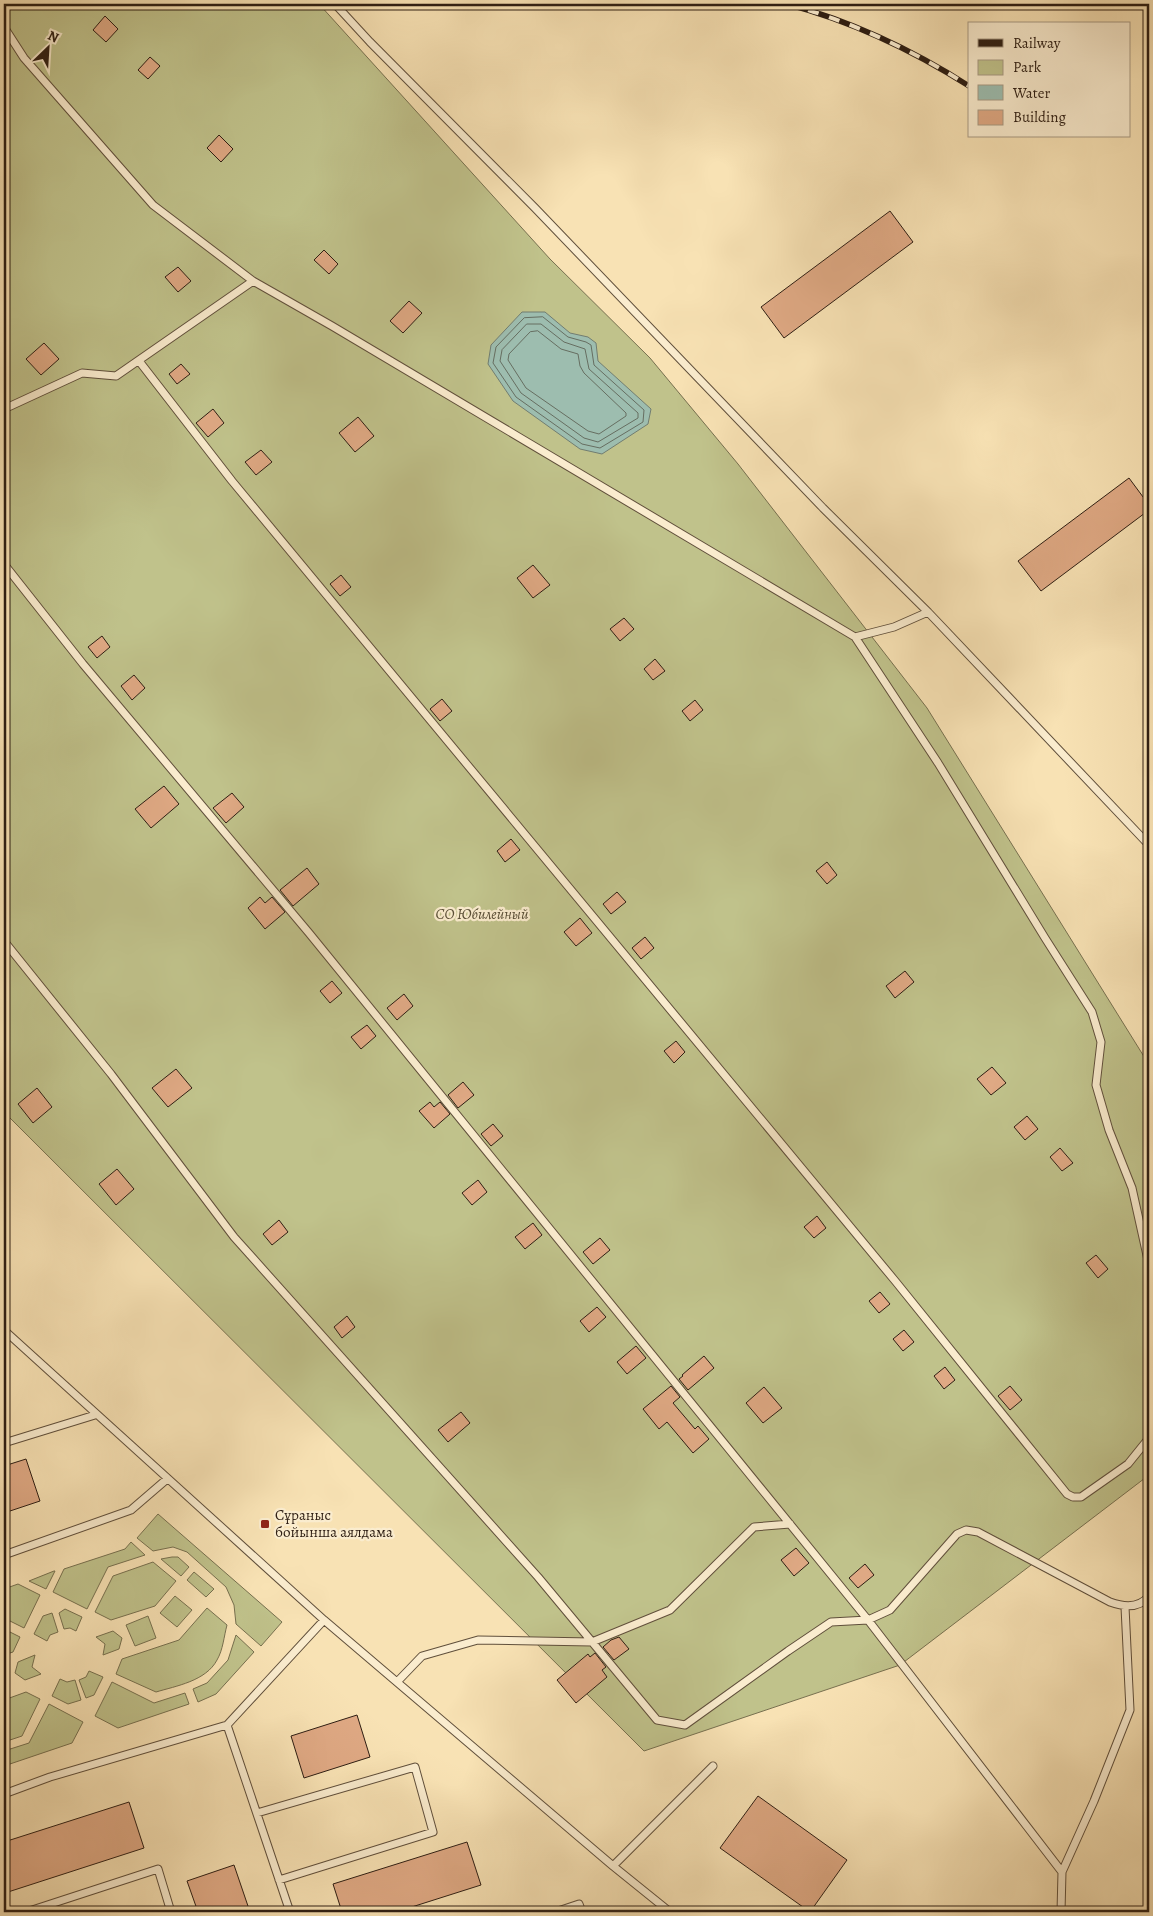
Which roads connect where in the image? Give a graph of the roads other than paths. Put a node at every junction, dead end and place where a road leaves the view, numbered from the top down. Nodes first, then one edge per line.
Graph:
1 (335, 4) edge
2 (4, 27) edge
3 (252, 281) junction
4 (138, 360) junction
5 (4, 409) edge
6 (4, 564) edge
7 (928, 612) junction
8 (855, 636) junction
9 (1149, 845) edge
10 (4, 941) edge
11 (1149, 1282) edge
12 (4, 1330) edge
13 (95, 1414) junction
14 (1149, 1438) edge
15 (4, 1443) edge
16 (167, 1478) junction
17 (790, 1524) junction
18 (4, 1555) edge
19 (1149, 1596) edge
20 (1125, 1608) junction
21 (324, 1620) junction
22 (868, 1620) junction
23 (592, 1642) junction
24 (397, 1682) junction
25 (227, 1725) junction
26 (713, 1766) dead end
27 (4, 1794) edge
28 (257, 1813) junction
29 (613, 1866) junction
30 (1062, 1872) junction
31 (279, 1880) junction
32 (26, 1912) edge
33 (171, 1912) edge
34 (290, 1912) edge
35 (555, 1912) edge
36 (582, 1912) edge
37 (670, 1912) edge
38 (1061, 1912) edge

1 - 7 lane
2 - 3 lane
3 - 4 lane
3 - 8 lane
4 - 5 lane
4 - 14 lane
6 - 17 lane
7 - 8 lane
7 - 9 lane
8 - 11 lane
10 - 23 lane
12 - 13 lane
13 - 15 lane
13 - 16 lane
16 - 18 lane
16 - 21 lane
17 - 22 lane
17 - 23 lane
19 - 20 lane
20 - 22 lane
20 - 30 lane
21 - 24 lane
21 - 25 lane
22 - 23 lane
22 - 30 lane
23 - 24 lane
24 - 29 lane
25 - 27 lane
25 - 28 lane
26 - 29 lane
28 - 31 lane
28 - 31 lane
29 - 37 lane
30 - 38 lane
31 - 34 lane
32 - 33 lane
35 - 36 lane

